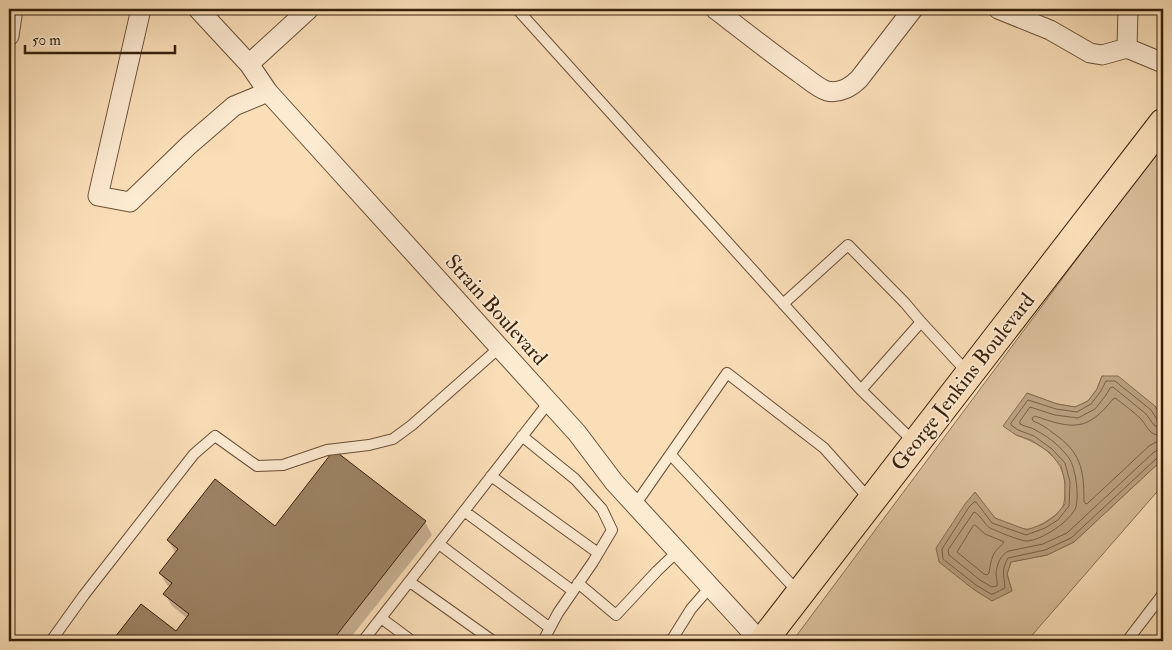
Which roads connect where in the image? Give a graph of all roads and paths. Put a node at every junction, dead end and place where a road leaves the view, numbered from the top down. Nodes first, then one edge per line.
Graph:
1 (13, 9) edge
2 (141, 9) edge
3 (198, 9) edge
4 (309, 9) edge
5 (517, 9) edge
6 (715, 9) edge
7 (913, 9) edge
8 (998, 9) edge
9 (1128, 9) edge
10 (9, 36) edge
11 (1127, 48) junction
12 (249, 64) junction
13 (1163, 64) edge
14 (268, 92) junction
15 (1163, 122) edge
16 (783, 304) junction
17 (921, 322) junction
18 (499, 348) junction
19 (969, 374) junction
20 (861, 390) junction
21 (549, 402) junction
22 (522, 436) junction
23 (916, 444) junction
24 (671, 455) junction
25 (491, 476) junction
26 (871, 501) junction
27 (635, 505) junction
28 (464, 512) junction
29 (439, 544) junction
30 (678, 552) junction
31 (598, 553) junction
32 (410, 582) junction
33 (575, 587) junction
34 (710, 587) junction
35 (800, 594) junction
36 (1163, 594) edge
37 (381, 618) junction
38 (550, 628) junction
39 (51, 641) edge
40 (363, 641) edge
41 (412, 641) edge
42 (493, 641) edge
43 (543, 641) edge
44 (671, 641) edge
45 (762, 641) edge
46 (1127, 641) edge

1 - 10 street
2 - 14 street
3 - 12 street, Strain Boulevard
4 - 12 street
5 - 16 lane
6 - 7 street
8 - 11 street
9 - 11 street
11 - 13 street
12 - 14 street, Strain Boulevard
14 - 18 street, Strain Boulevard
15 - 19 main road, George Jenkins Boulevard
16 - 17 lane
16 - 20 lane
17 - 19 lane
17 - 20 lane
18 - 21 street, Strain Boulevard
18 - 39 lane
19 - 23 main road, George Jenkins Boulevard
20 - 23 lane
21 - 22 lane
21 - 27 street, Strain Boulevard
22 - 25 lane
22 - 31 lane
23 - 26 main road, George Jenkins Boulevard
24 - 26 lane
24 - 27 lane
24 - 35 lane
25 - 28 lane
25 - 31 lane
26 - 35 main road, George Jenkins Boulevard
27 - 30 street, Strain Boulevard
28 - 29 lane
28 - 33 lane
29 - 32 lane
29 - 38 lane
30 - 33 lane
30 - 34 street, Strain Boulevard
31 - 33 lane
32 - 37 lane
32 - 42 lane
33 - 38 lane
34 - 44 lane
34 - 45 street, Strain Boulevard
35 - 45 main road, George Jenkins Boulevard
36 - 46 lane
37 - 40 lane
37 - 41 lane
38 - 43 lane

